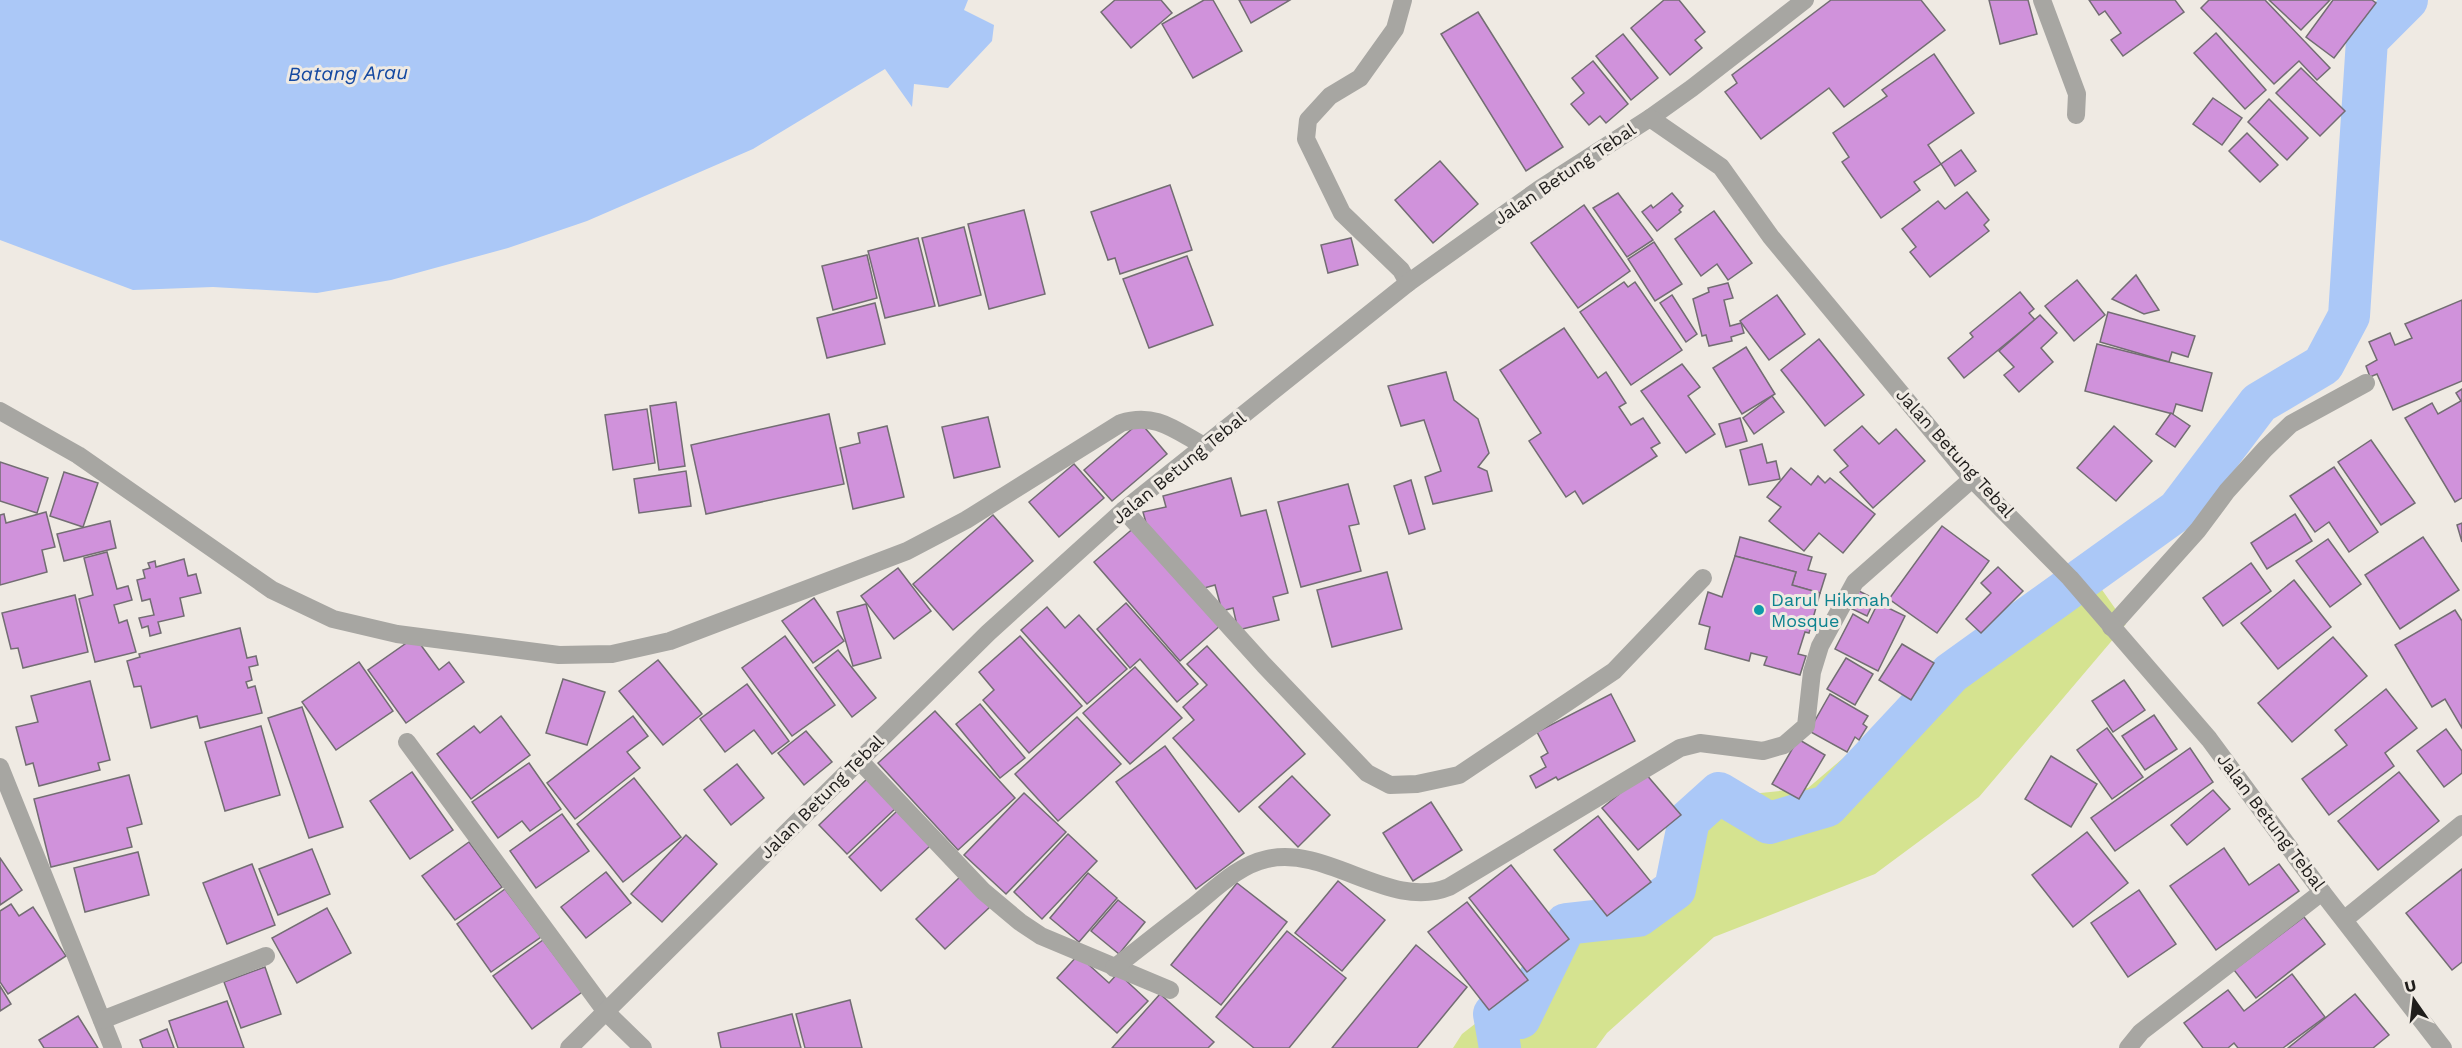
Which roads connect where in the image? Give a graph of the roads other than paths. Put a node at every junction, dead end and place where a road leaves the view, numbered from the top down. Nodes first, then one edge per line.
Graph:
1 (1403, 0) edge
2 (1805, 0) edge
3 (2042, 0) edge
4 (2076, 115) dead end
5 (1650, 118) junction
6 (1408, 283) junction
7 (2366, 383) dead end
8 (0, 411) edge
9 (1204, 446) junction
10 (1972, 479) junction
11 (1124, 510) junction
12 (1703, 578) dead end
13 (2110, 627) junction
14 (407, 742) dead end
15 (859, 760) junction
16 (0, 767) edge
17 (2462, 824) edge
18 (2322, 892) junction
19 (2344, 919) junction
20 (266, 956) dead end
21 (1114, 968) junction
22 (1170, 990) dead end
23 (606, 1012) junction
24 (102, 1020) junction
25 (113, 1048) edge
26 (569, 1048) edge
27 (643, 1048) edge
28 (2128, 1048) edge
29 (2444, 1048) edge

1 - 6 street
2 - 5 street
3 - 4 street
5 - 6 street, Jalan Betung Tebal
5 - 10 street, Jalan Betung Tebal
6 - 9 street, Jalan Betung Tebal
7 - 13 street
8 - 9 street
9 - 11 street, Jalan Betung Tebal
10 - 13 street, Jalan Betung Tebal
10 - 21 street
11 - 12 street
11 - 15 street, Jalan Betung Tebal
13 - 18 street, Jalan Betung Tebal
14 - 23 street
15 - 21 street
15 - 23 street, Jalan Betung Tebal
16 - 24 street
17 - 19 street
18 - 19 street, Jalan Betung Tebal
18 - 28 street
19 - 29 street, Jalan Betung Tebal
20 - 24 street
21 - 22 street
23 - 26 street, Jalan Betung Tebal
23 - 27 street
24 - 25 street

